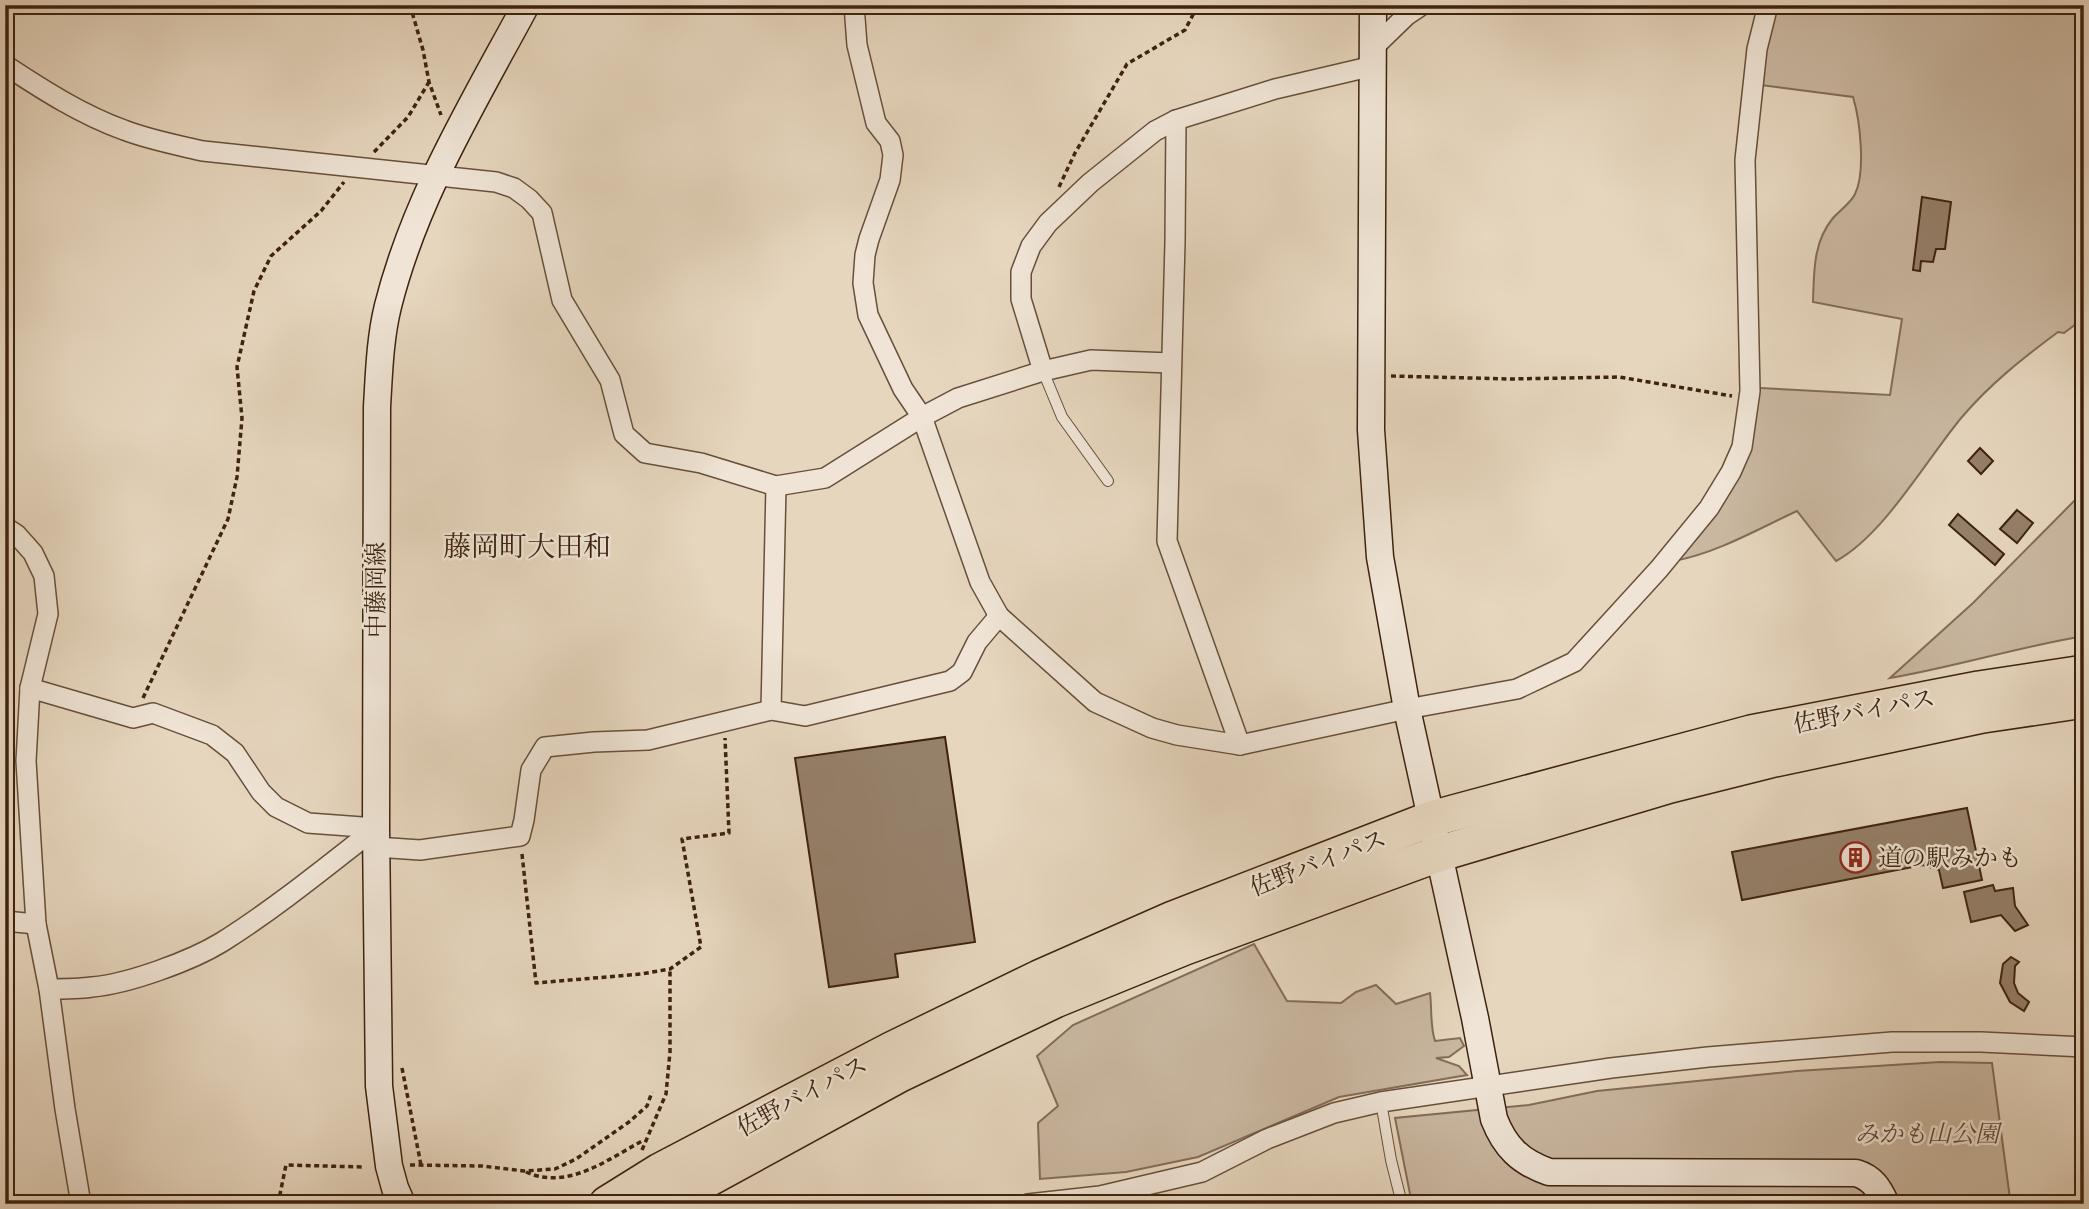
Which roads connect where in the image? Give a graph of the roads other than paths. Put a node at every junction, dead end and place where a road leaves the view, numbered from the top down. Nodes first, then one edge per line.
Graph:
1 (526, 5) edge
2 (854, 5) edge
3 (1373, 5) edge
4 (1422, 5) edge
5 (1768, 5) edge
6 (1373, 57) junction
7 (5, 65) edge
8 (1176, 120) junction
9 (436, 175) junction
10 (1171, 363) junction
11 (1043, 371) junction
12 (922, 417) junction
13 (1108, 481) dead end
14 (776, 486) junction
15 (5, 527) edge
16 (999, 616) junction
17 (2084, 673) edge
18 (30, 688) junction
19 (2084, 700) edge
20 (1407, 709) junction
21 (771, 710) junction
22 (1240, 745) junction
23 (1431, 819) junction
24 (376, 837) junction
25 (1438, 854) junction
26 (5, 921) edge
27 (36, 924) junction
28 (49, 989) junction
29 (2084, 1047) edge
30 (1489, 1088) junction
31 (1381, 1102) junction
32 (653, 1193) edge
33 (81, 1204) edge
34 (402, 1204) edge
35 (607, 1204) edge
36 (1028, 1204) edge
37 (1402, 1204) edge
38 (1886, 1204) edge

1 - 9 street, 中藤岡線
2 - 12 street
3 - 6 street
4 - 6 street
5 - 20 street
6 - 8 street
6 - 20 street
7 - 9 street
8 - 10 street
8 - 11 street
9 - 14 street
9 - 24 street, 中藤岡線
10 - 11 street
10 - 22 street
11 - 12 street
11 - 13 lane
12 - 14 street
12 - 16 street
14 - 21 street
15 - 18 street
16 - 21 street
16 - 22 street
17 - 23 highway, 佐野バイパス
18 - 24 street
18 - 27 street
19 - 25 highway, 佐野バイパス
20 - 22 street
20 - 23 street
21 - 24 street
23 - 25 street
23 - 32 highway, 佐野バイパス
24 - 28 street
24 - 34 street, 中藤岡線
25 - 30 street
25 - 32 highway, 佐野バイパス
26 - 27 street
27 - 28 street
28 - 33 street
29 - 30 street
30 - 31 street
30 - 38 street
31 - 36 street
31 - 37 lane
32 - 35 highway, 佐野バイパス

